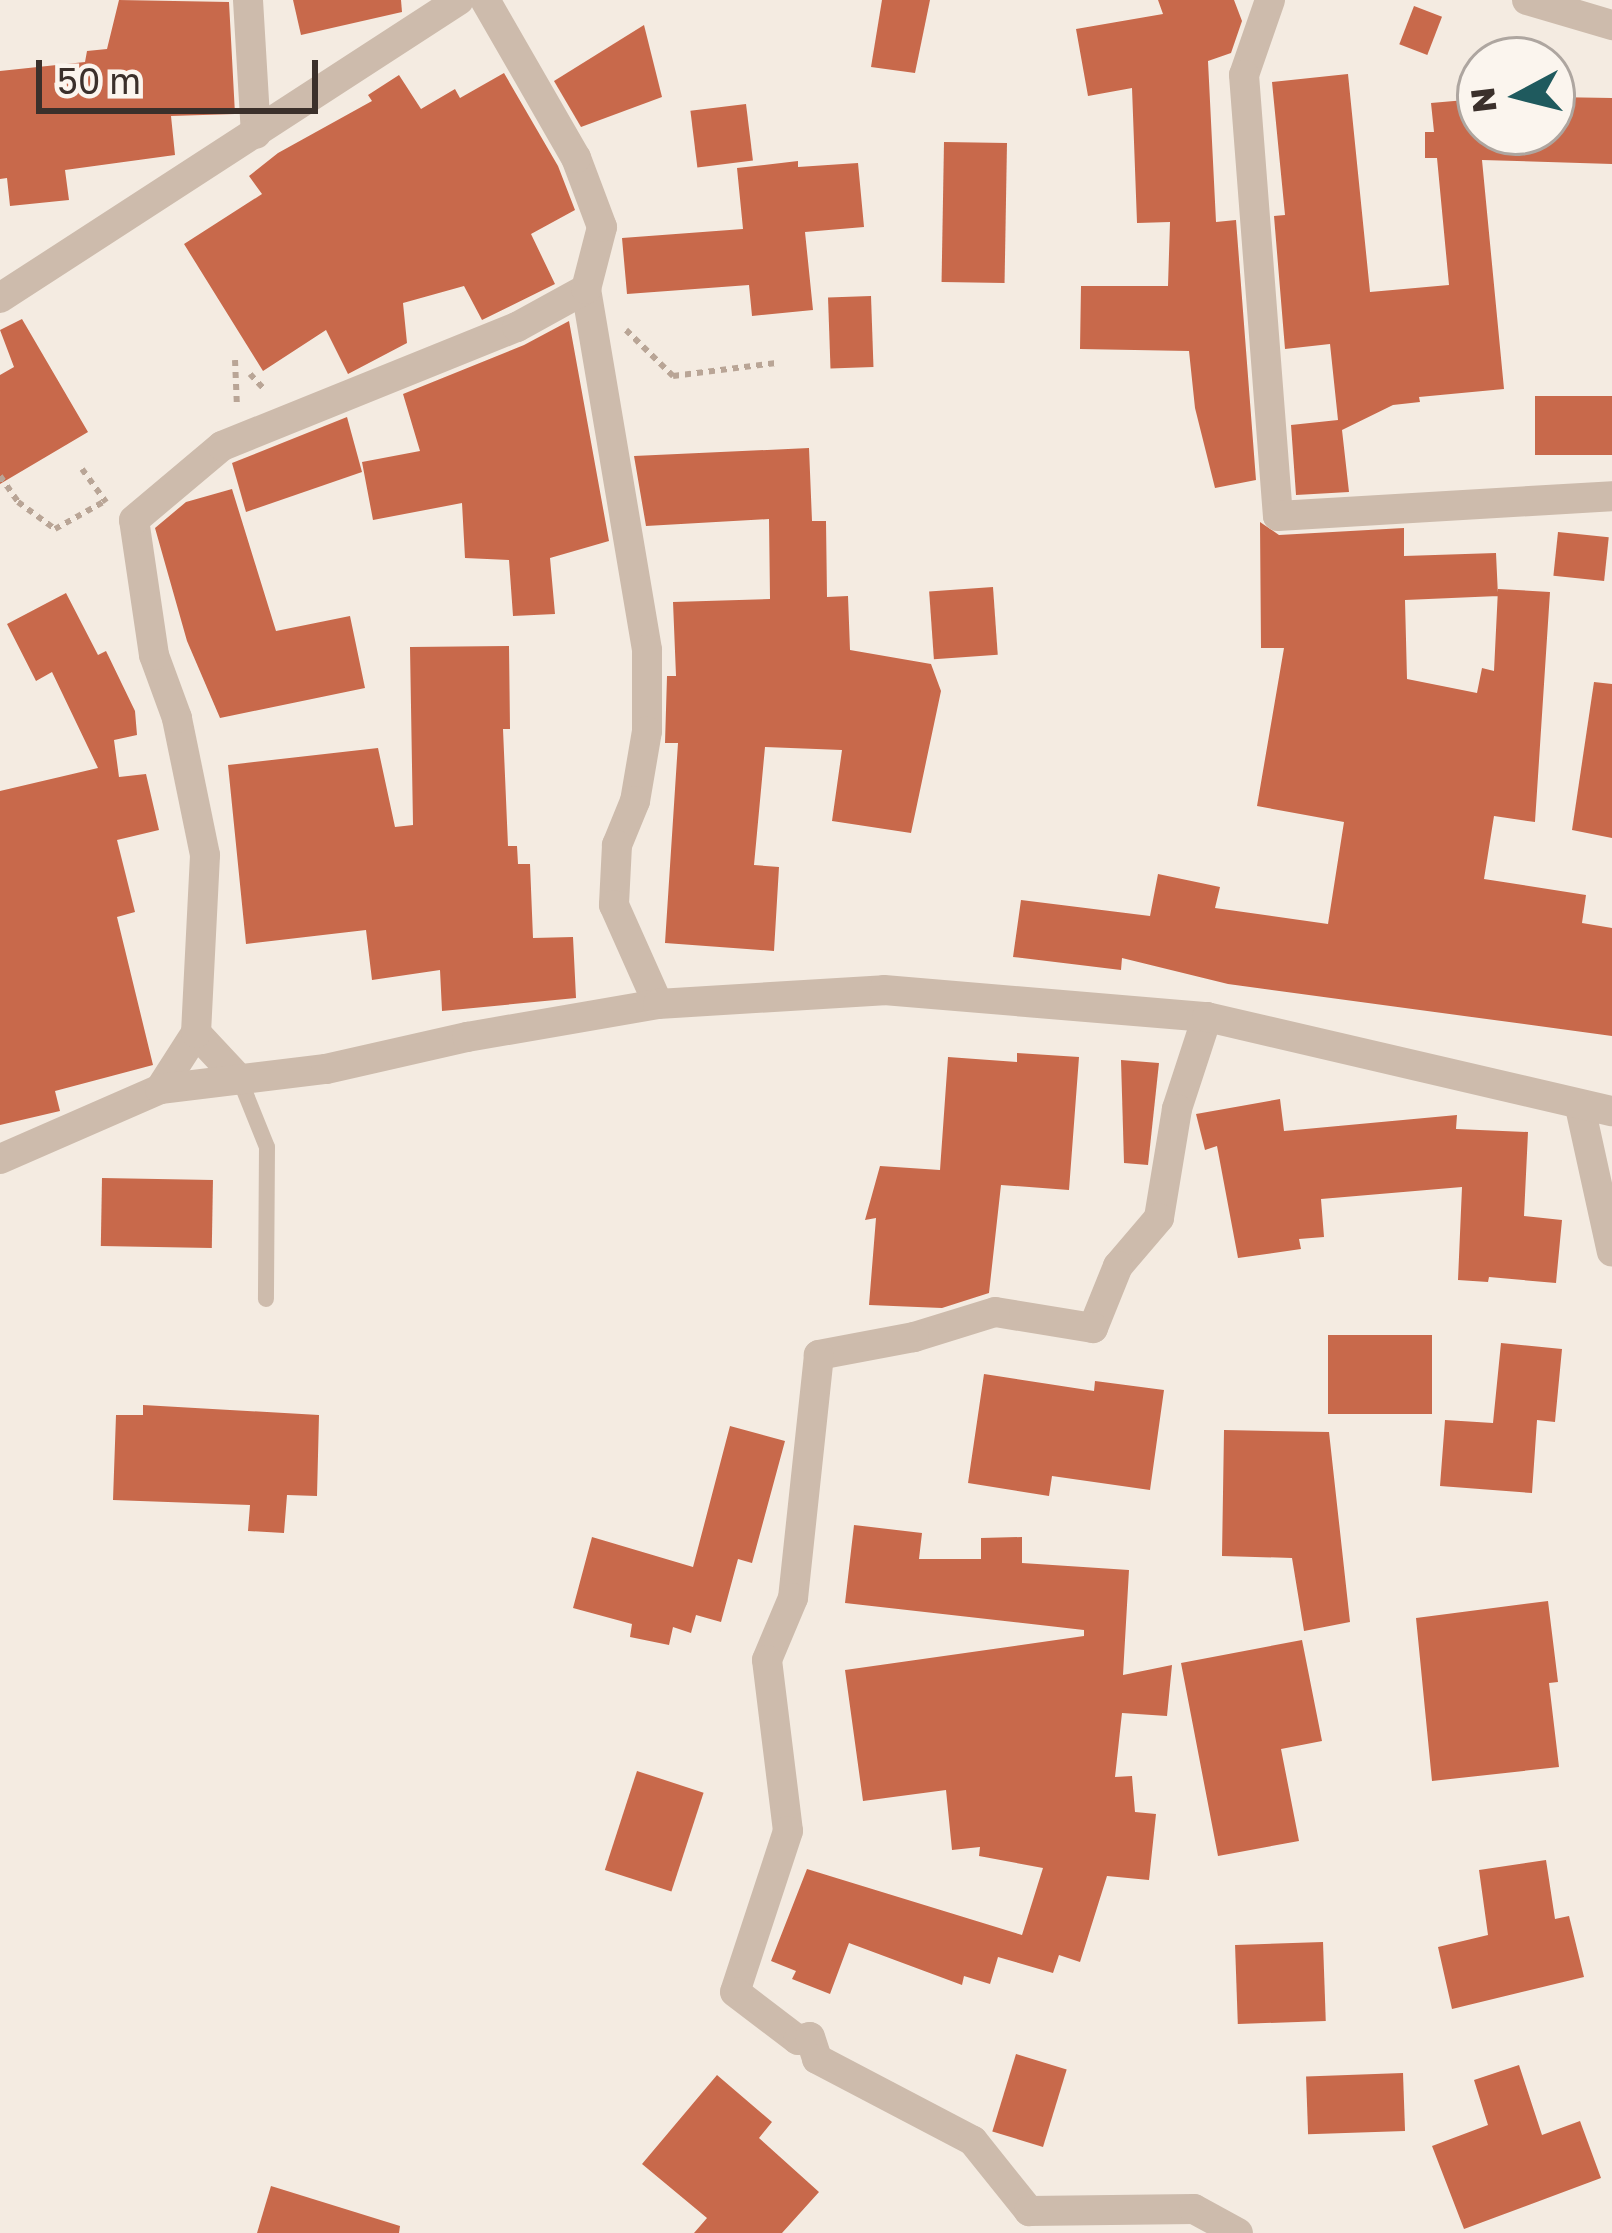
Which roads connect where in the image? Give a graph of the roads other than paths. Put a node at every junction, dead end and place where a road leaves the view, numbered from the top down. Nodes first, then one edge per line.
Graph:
1 (248, 0) edge
2 (459, 0) edge
3 (485, 0) edge
4 (1270, 0) edge
5 (1527, 0) edge
6 (1612, 26) edge
7 (256, 134) junction
8 (586, 289) junction
9 (0, 298) edge
10 (1612, 496) edge
11 (658, 1004) junction
12 (1207, 1017) junction
13 (196, 1033) junction
14 (240, 1080) junction
15 (160, 1089) junction
16 (1580, 1107) junction
17 (1612, 1111) edge
18 (0, 1159) edge
19 (1612, 1252) edge
20 (266, 1299) dead end
21 (1238, 2233) edge

1 - 7 street
2 - 7 street
3 - 8 street
4 - 10 street
5 - 6 street
7 - 9 street
8 - 11 street
8 - 13 street
11 - 12 street
11 - 14 street
12 - 16 street
12 - 21 street
13 - 14 street
13 - 15 street
14 - 15 street
14 - 20 lane
15 - 18 street
16 - 17 street
16 - 19 street

